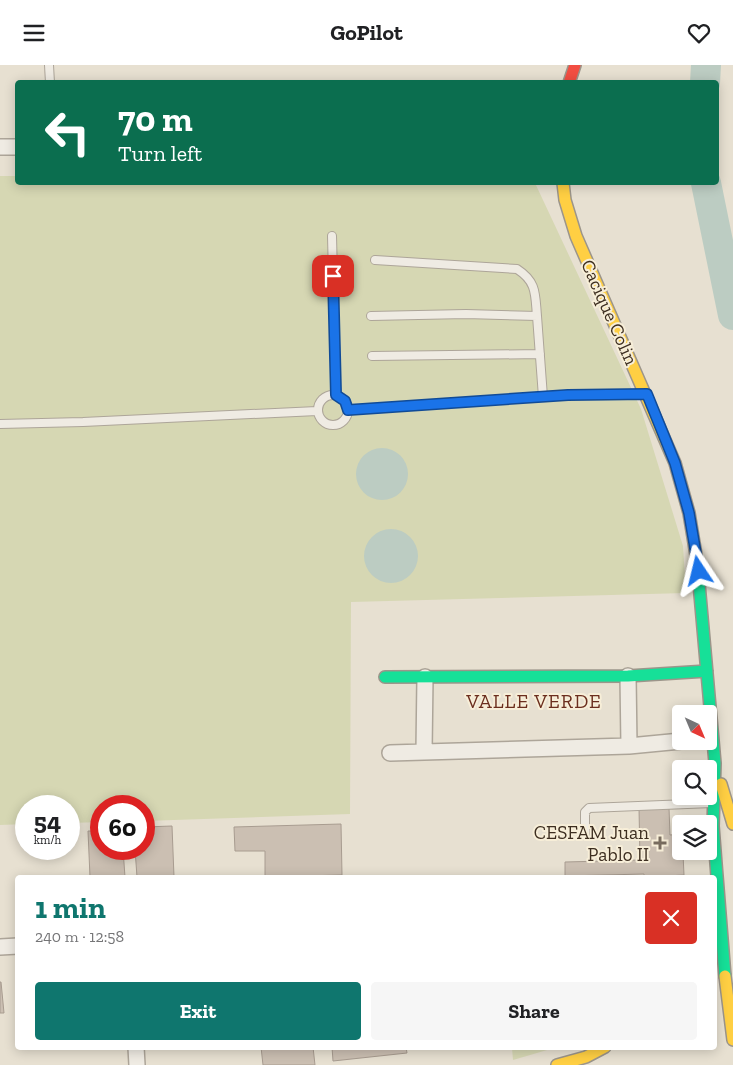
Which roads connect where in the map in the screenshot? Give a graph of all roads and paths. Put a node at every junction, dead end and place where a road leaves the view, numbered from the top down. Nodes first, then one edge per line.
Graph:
1 (49, 65) edge
2 (575, 65) edge
3 (50, 80) edge
4 (571, 80) edge
5 (0, 147) edge
6 (15, 147) edge
7 (563, 185) edge
8 (332, 237) dead end
9 (376, 260) dead end
10 (371, 316) dead end
11 (537, 316) junction
12 (540, 354) junction
13 (372, 356) dead end
14 (647, 394) junction
15 (336, 395) junction
16 (543, 397) junction
17 (348, 410) junction
18 (317, 411) junction
19 (0, 424) edge
20 (707, 671) junction
21 (628, 675) junction
22 (385, 677) dead end
23 (425, 677) junction
24 (709, 705) edge
25 (672, 742) edge
26 (629, 746) junction
27 (424, 751) junction
28 (390, 753) dead end
29 (717, 770) edge
30 (672, 805) edge
31 (714, 805) edge
32 (733, 824) edge
33 (585, 835) dead end
34 (717, 875) edge
35 (717, 878) edge
36 (15, 946) edge
37 (0, 947) edge
38 (723, 954) edge
39 (725, 981) edge
40 (733, 1040) edge
41 (136, 1050) edge
42 (599, 1050) edge
43 (137, 1065) edge
44 (557, 1065) edge

1 - 3 lane
2 - 4 main road
5 - 6 street
7 - 14 main road, Cacique Colin
8 - 15 lane
9 - 11 lane
10 - 11 lane
11 - 12 lane
12 - 13 lane
12 - 16 lane
14 - 16 lane
14 - 20 main road, Cacique Colin
15 - 17 lane
15 - 18 lane
16 - 17 lane
17 - 18 lane
18 - 19 lane
20 - 21 main road
20 - 24 main road, Cacique Colin
21 - 23 main road
21 - 26 street
22 - 23 main road
23 - 27 street
25 - 26 street
26 - 27 street
27 - 28 street
29 - 32 main road
30 - 33 lane
31 - 34 main road
35 - 38 main road
36 - 37 street
38 - 39 main road
39 - 40 main road
41 - 43 street
42 - 44 main road

